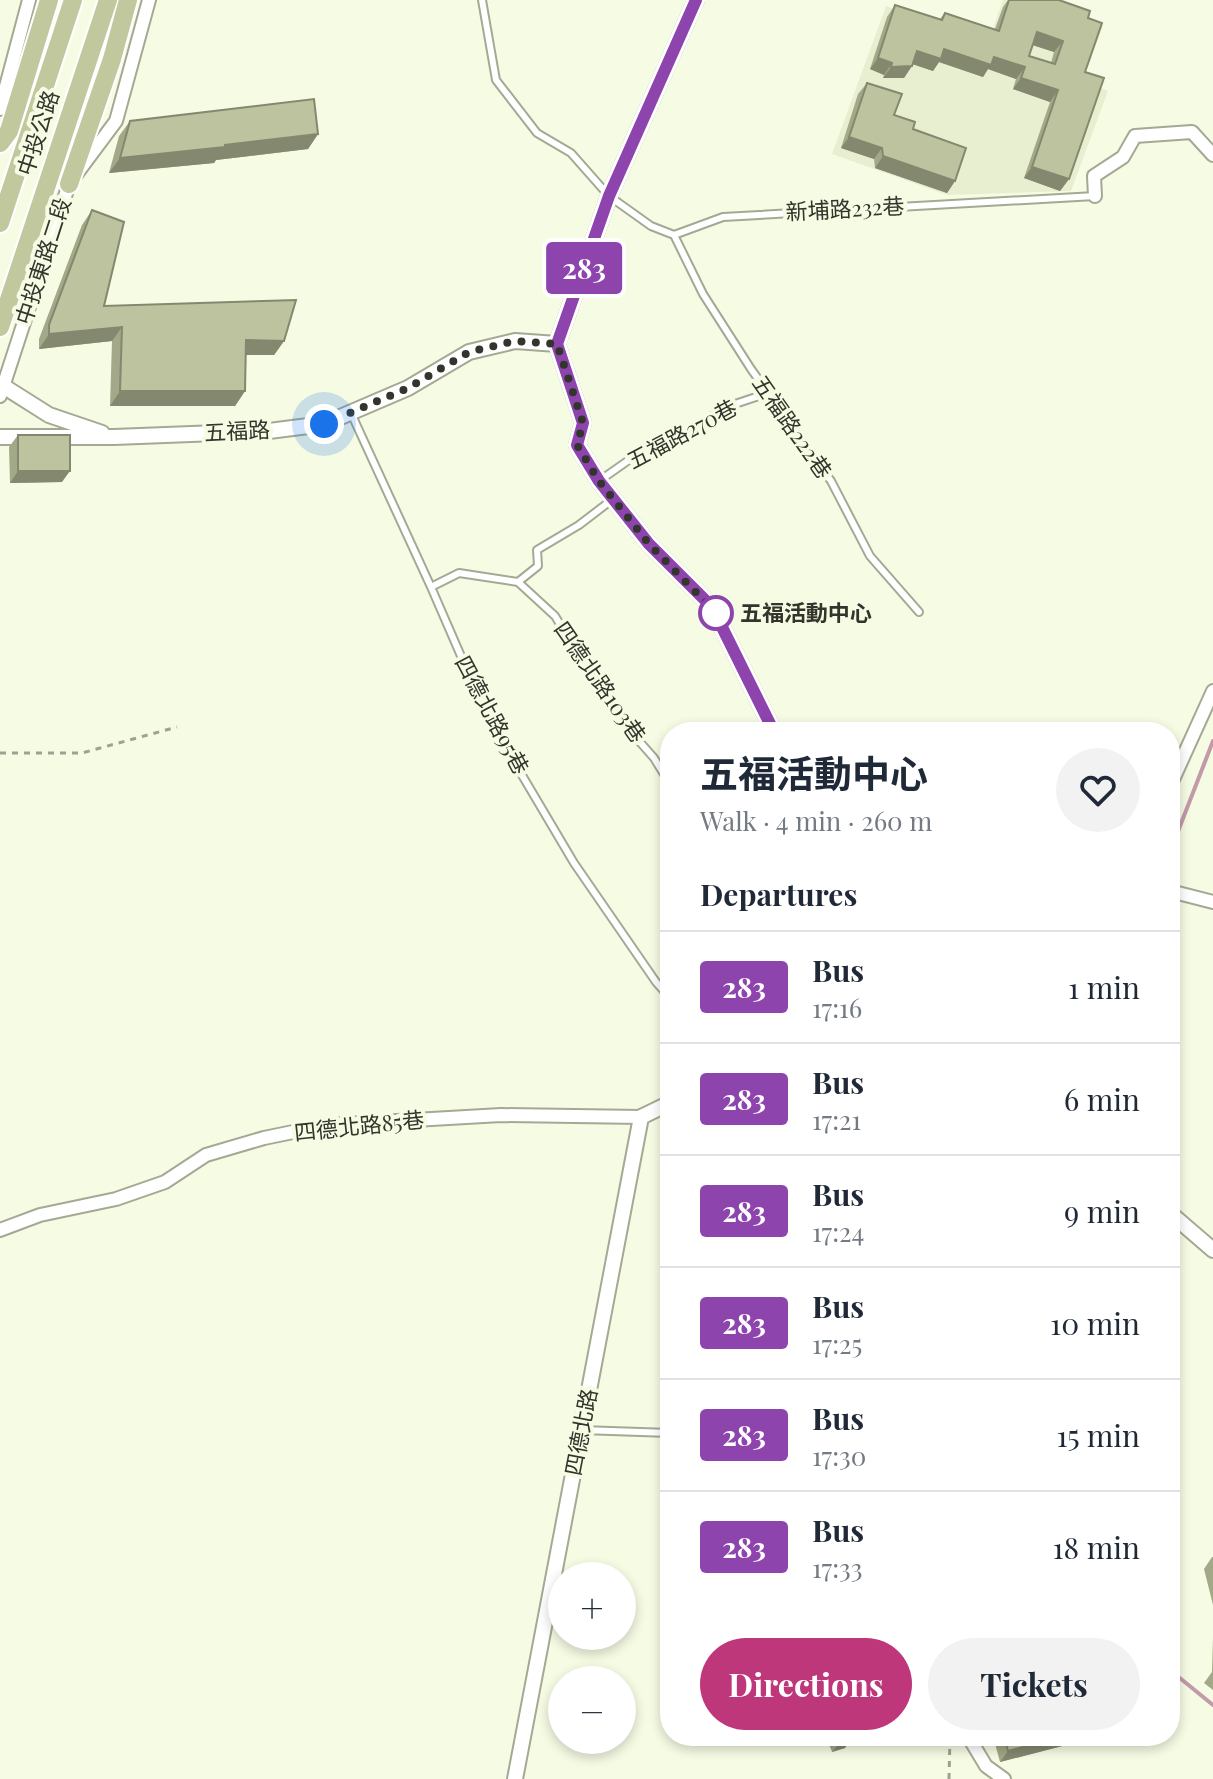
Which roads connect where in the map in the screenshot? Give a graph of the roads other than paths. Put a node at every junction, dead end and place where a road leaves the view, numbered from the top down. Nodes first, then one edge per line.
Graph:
1 (29, 0) edge
2 (49, 0) edge
3 (73, 0) edge
4 (108, 0) edge
5 (128, 0) edge
6 (149, 0) edge
7 (482, 0) edge
8 (696, 0) edge
9 (0, 109) edge
10 (4, 137) edge
11 (1213, 155) edge
12 (69, 184) junction
13 (609, 196) junction
14 (1095, 196) joint
15 (0, 223) edge
16 (674, 235) junction
17 (0, 327) edge
18 (557, 344) junction
19 (1, 389) edge
20 (768, 393) junction
21 (350, 413) junction
22 (0, 437) edge
23 (114, 437) junction
24 (599, 481) junction
25 (613, 499) junction
26 (518, 582) junction
27 (431, 587) junction
28 (919, 612) dead end
29 (1213, 691) edge
30 (770, 722) edge
31 (1180, 764) edge
32 (660, 769) edge
33 (1180, 893) edge
34 (1213, 902) edge
35 (660, 987) edge
36 (660, 1108) edge
37 (641, 1117) junction
38 (1180, 1222) edge
39 (0, 1230) edge
40 (1213, 1250) edge
41 (581, 1430) junction
42 (660, 1433) edge
43 (974, 1746) edge
44 (515, 1779) edge
45 (1004, 1779) edge

1 - 9 street
2 - 10 main road
3 - 15 main road, 中投公路
4 - 17 main road, 中投公路
5 - 12 main road
6 - 12 street, 中投東路二段
7 - 13 lane
8 - 13 street
11 - 14 street
12 - 19 street, 中投東路二段
13 - 16 lane
13 - 18 street
14 - 16 lane, 新埔路232巷
16 - 20 lane, 五福路222巷
18 - 21 street, 五福路
18 - 24 street
19 - 23 street, 五福路
20 - 24 lane, 五福路270巷
20 - 28 lane, 五福路222巷
21 - 23 street, 五福路
21 - 27 lane, 四德北路95巷
22 - 23 street, 五福路
24 - 25 street
25 - 26 lane
25 - 30 street
26 - 27 lane
26 - 32 lane, 四德北路103巷
27 - 35 lane, 四德北路95巷
29 - 31 street
33 - 34 street
36 - 37 street
37 - 39 street, 四德北路85巷
37 - 41 street, 四德北路
38 - 40 street
41 - 42 lane
41 - 44 street, 四德北路
43 - 45 street

